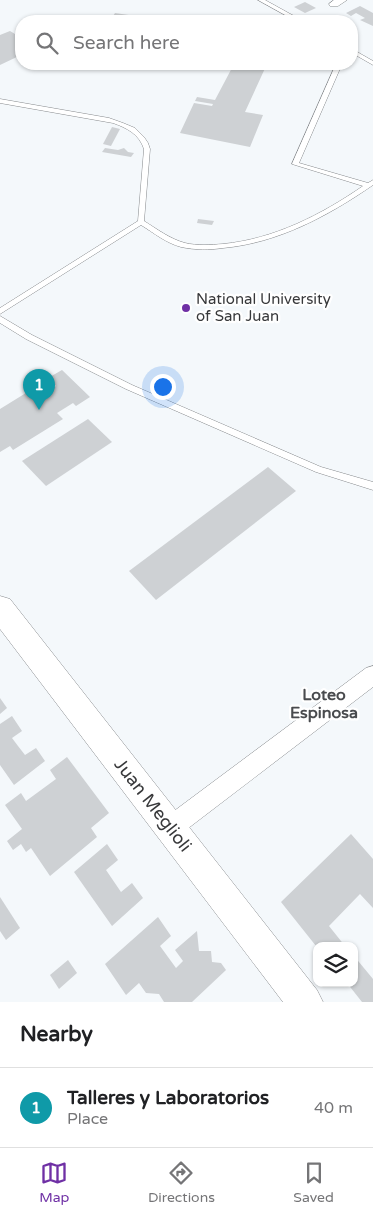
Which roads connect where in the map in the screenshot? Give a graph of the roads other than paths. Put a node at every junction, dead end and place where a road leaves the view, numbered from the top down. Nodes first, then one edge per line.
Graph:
1 (261, 0) edge
2 (289, 15) edge
3 (358, 54) edge
4 (373, 63) edge
5 (337, 70) edge
6 (0, 100) edge
7 (371, 183) edge
8 (141, 222) junction
9 (0, 311) edge
10 (0, 319) edge
11 (373, 486) edge
12 (0, 608) edge
13 (373, 675) edge
14 (170, 828) junction
15 (305, 1002) edge

1 - 2 lane
3 - 4 lane
5 - 7 lane
6 - 8 lane
7 - 8 lane
8 - 9 lane
10 - 11 lane
12 - 14 main road, Juan Meglioli
13 - 14 street
14 - 15 main road, Juan Meglioli

